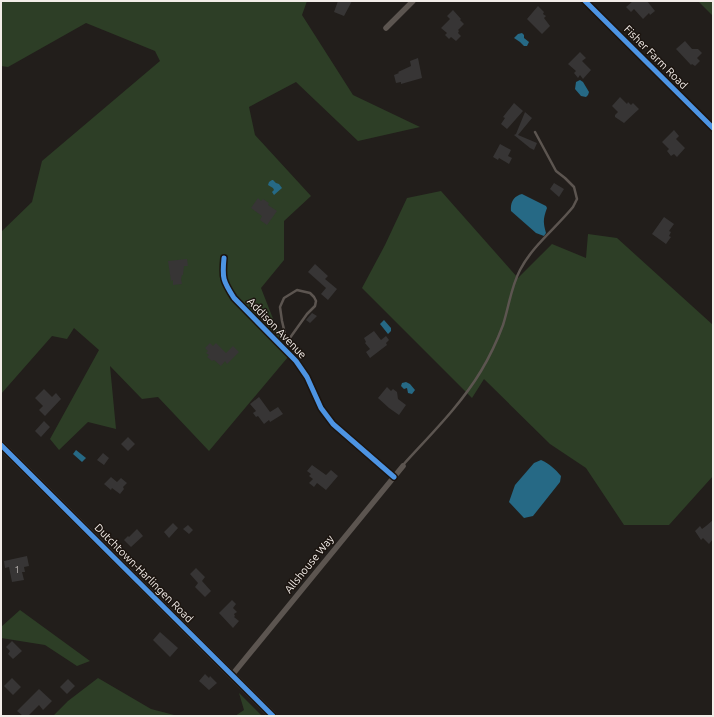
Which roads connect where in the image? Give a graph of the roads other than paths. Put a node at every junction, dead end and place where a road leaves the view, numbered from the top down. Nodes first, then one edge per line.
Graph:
1 (412, 1) edge
2 (585, 1) edge
3 (386, 28) dead end
4 (713, 128) edge
5 (535, 132) dead end
6 (224, 258) dead end
7 (287, 342) junction
8 (284, 350) junction
9 (1, 445) edge
10 (403, 466) joint
11 (394, 477) junction
12 (232, 674) junction
13 (273, 716) edge

1 - 3 street
2 - 4 street, Fisher Farm Road
5 - 10 lane
6 - 8 street, Addison Avenue
7 - 7 lane
7 - 8 lane
8 - 11 street, Addison Avenue
9 - 12 street, Dutchtown-Harlingen Road
10 - 11 street, Allshouse Way
11 - 12 street, Allshouse Way
12 - 13 street, Dutchtown-Harlingen Road

